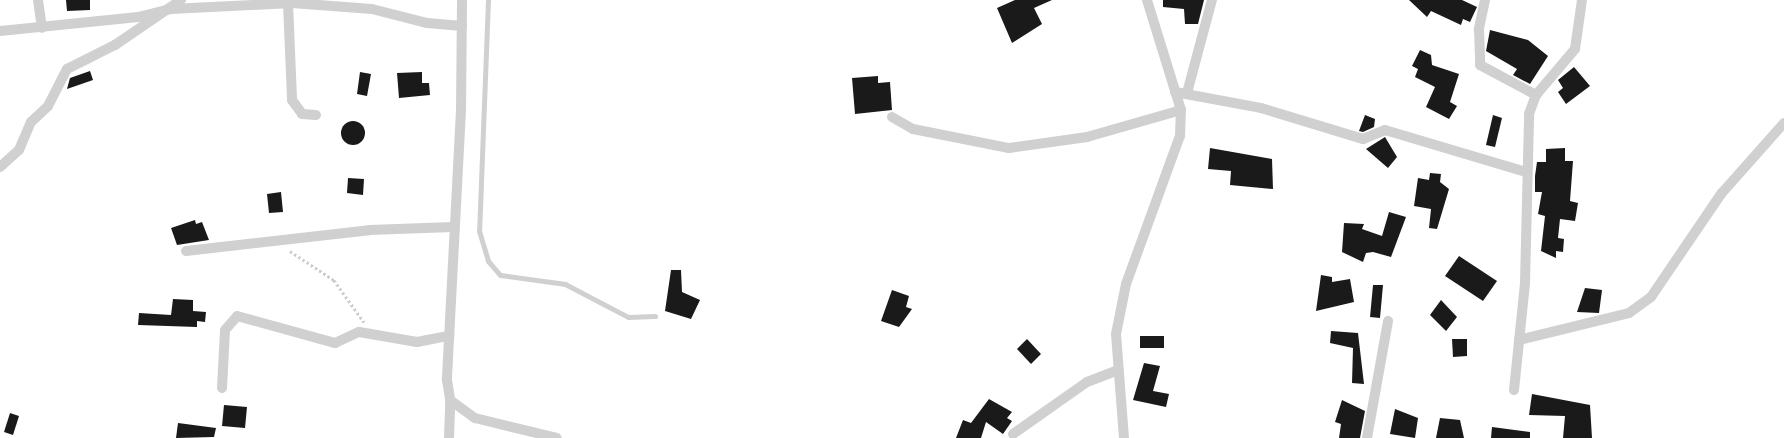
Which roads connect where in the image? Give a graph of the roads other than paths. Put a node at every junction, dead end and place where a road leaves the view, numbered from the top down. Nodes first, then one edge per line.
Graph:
1 (38, 0) edge
2 (182, 0) edge
3 (462, 0) edge
4 (488, 0) edge
5 (1146, 0) edge
6 (1212, 0) edge
7 (1485, 0) edge
8 (1582, 0) edge
9 (288, 3) junction
10 (171, 9) junction
11 (462, 26) junction
12 (42, 28) junction
13 (0, 31) edge
14 (1175, 92) junction
15 (1186, 93) junction
16 (1536, 95) junction
17 (1181, 110) junction
18 (316, 115) dead end
19 (892, 117) dead end
20 (1784, 123) edge
21 (0, 168) edge
22 (1526, 172) junction
23 (453, 227) junction
24 (186, 250) dead end
25 (655, 316) dead end
26 (1388, 321) dead end
27 (449, 336) junction
28 (1519, 340) junction
29 (1115, 371) junction
30 (222, 388) dead end
31 (1514, 390) dead end
32 (450, 400) junction
33 (1013, 434) dead end
34 (449, 438) edge
35 (557, 438) edge
36 (1124, 438) edge
37 (1368, 438) edge

1 - 12 street
2 - 10 street
3 - 11 street
4 - 25 lane
5 - 14 street
6 - 15 street
7 - 16 street
8 - 16 street
9 - 10 street
9 - 11 street
9 - 18 street
10 - 12 street
10 - 21 street
11 - 23 street
12 - 13 street
14 - 15 street
14 - 17 street
15 - 22 street
16 - 22 street
17 - 19 street
17 - 29 street
20 - 28 street
22 - 28 street
23 - 24 street
23 - 27 street
26 - 37 street
27 - 30 street
27 - 32 street
28 - 31 street
29 - 33 street
29 - 36 street
32 - 34 street
32 - 35 street

